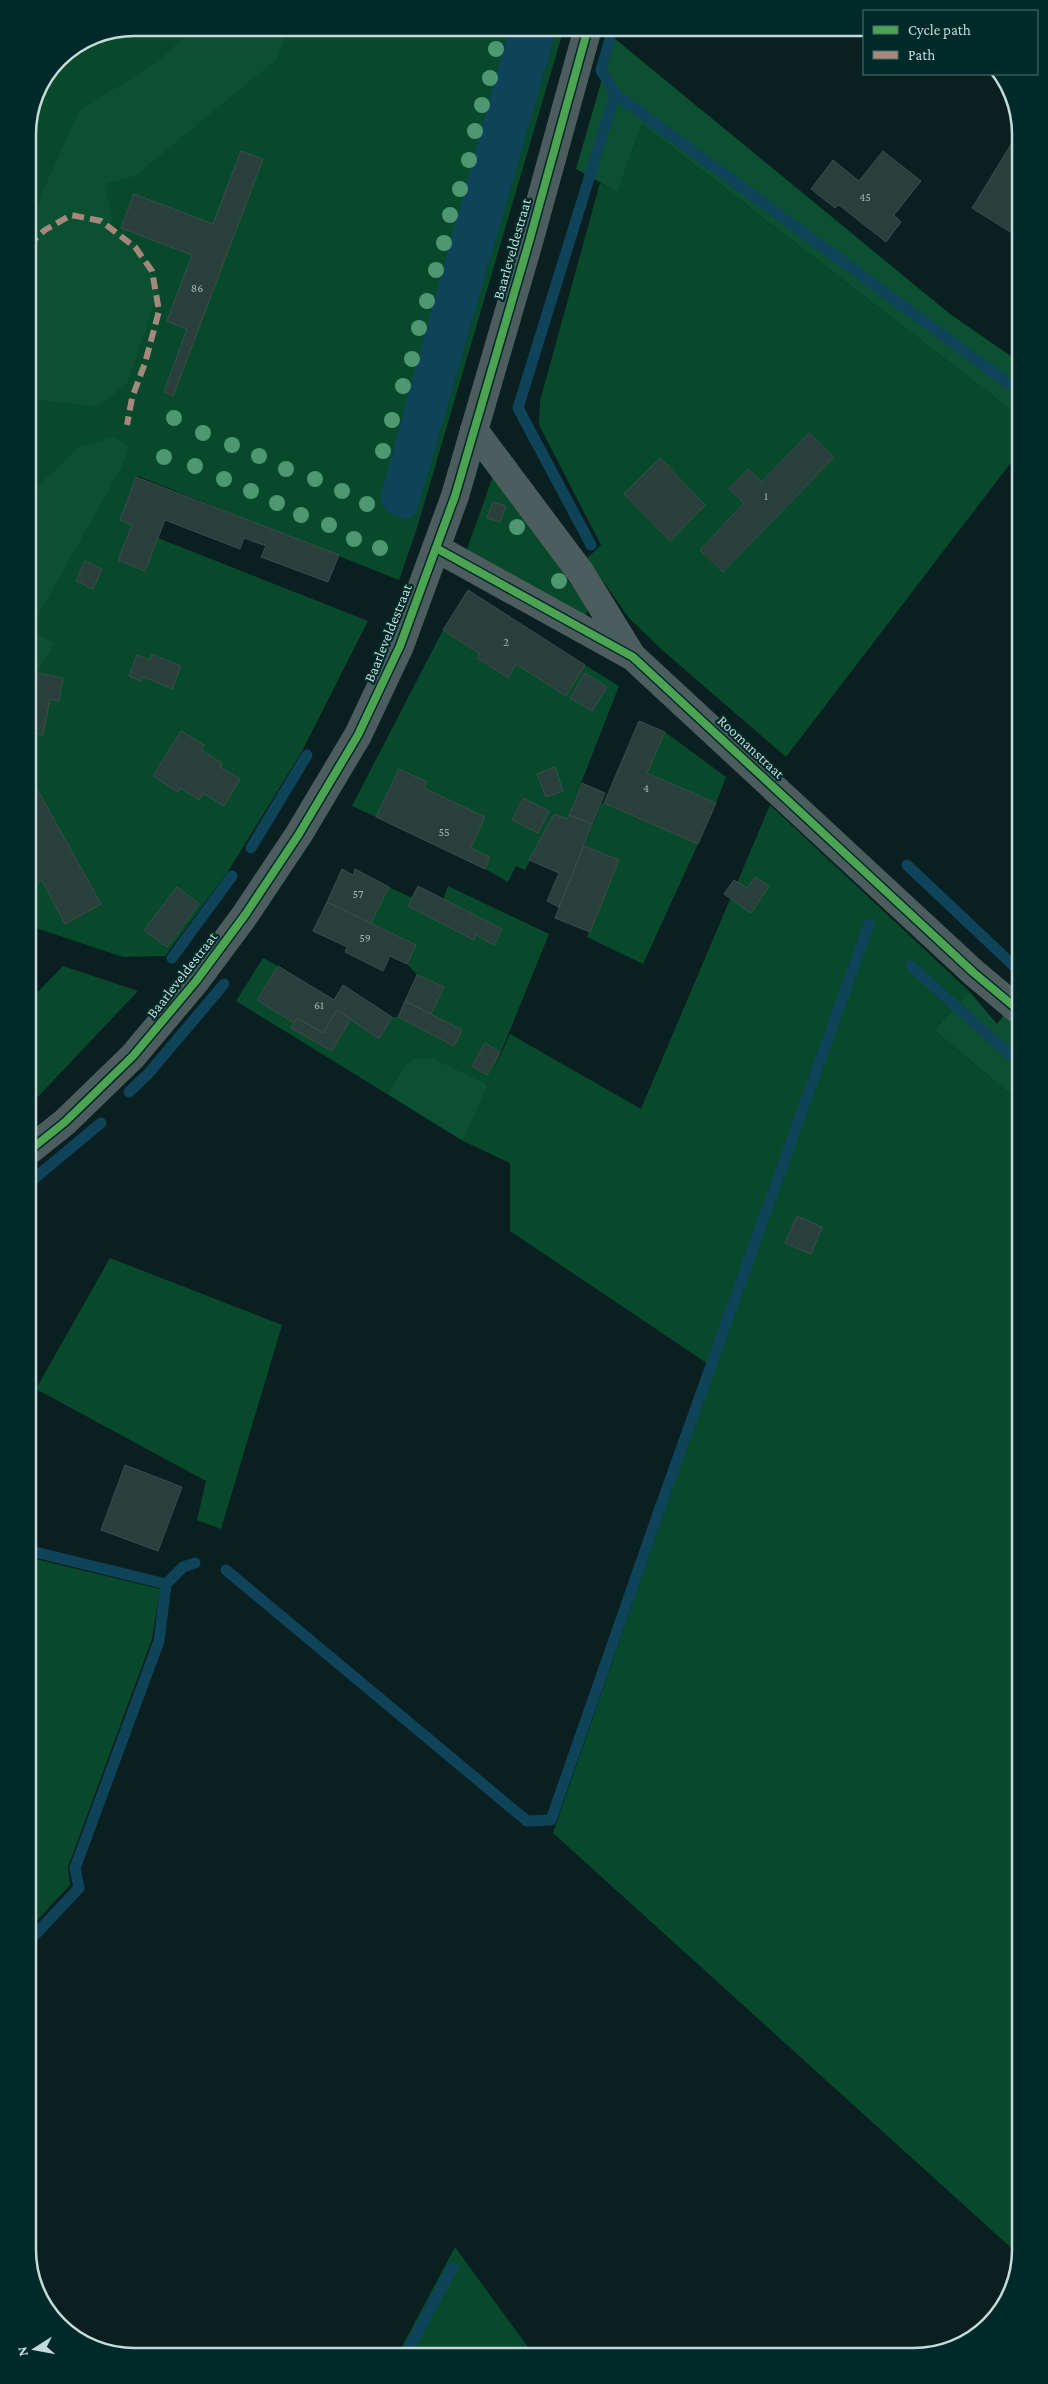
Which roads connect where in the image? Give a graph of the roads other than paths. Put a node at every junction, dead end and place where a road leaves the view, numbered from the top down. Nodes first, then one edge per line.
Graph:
1 (586, 36) edge
2 (474, 430) junction
3 (436, 548) junction
4 (633, 657) junction
5 (1012, 1005) edge
6 (36, 1145) edge

1 - 2 street, Baarleveldestraat
2 - 3 street, Baarleveldestraat
2 - 4 street, Roomanstraat
3 - 4 street, Roomanstraat
3 - 6 street, Baarleveldestraat
4 - 5 street, Roomanstraat

